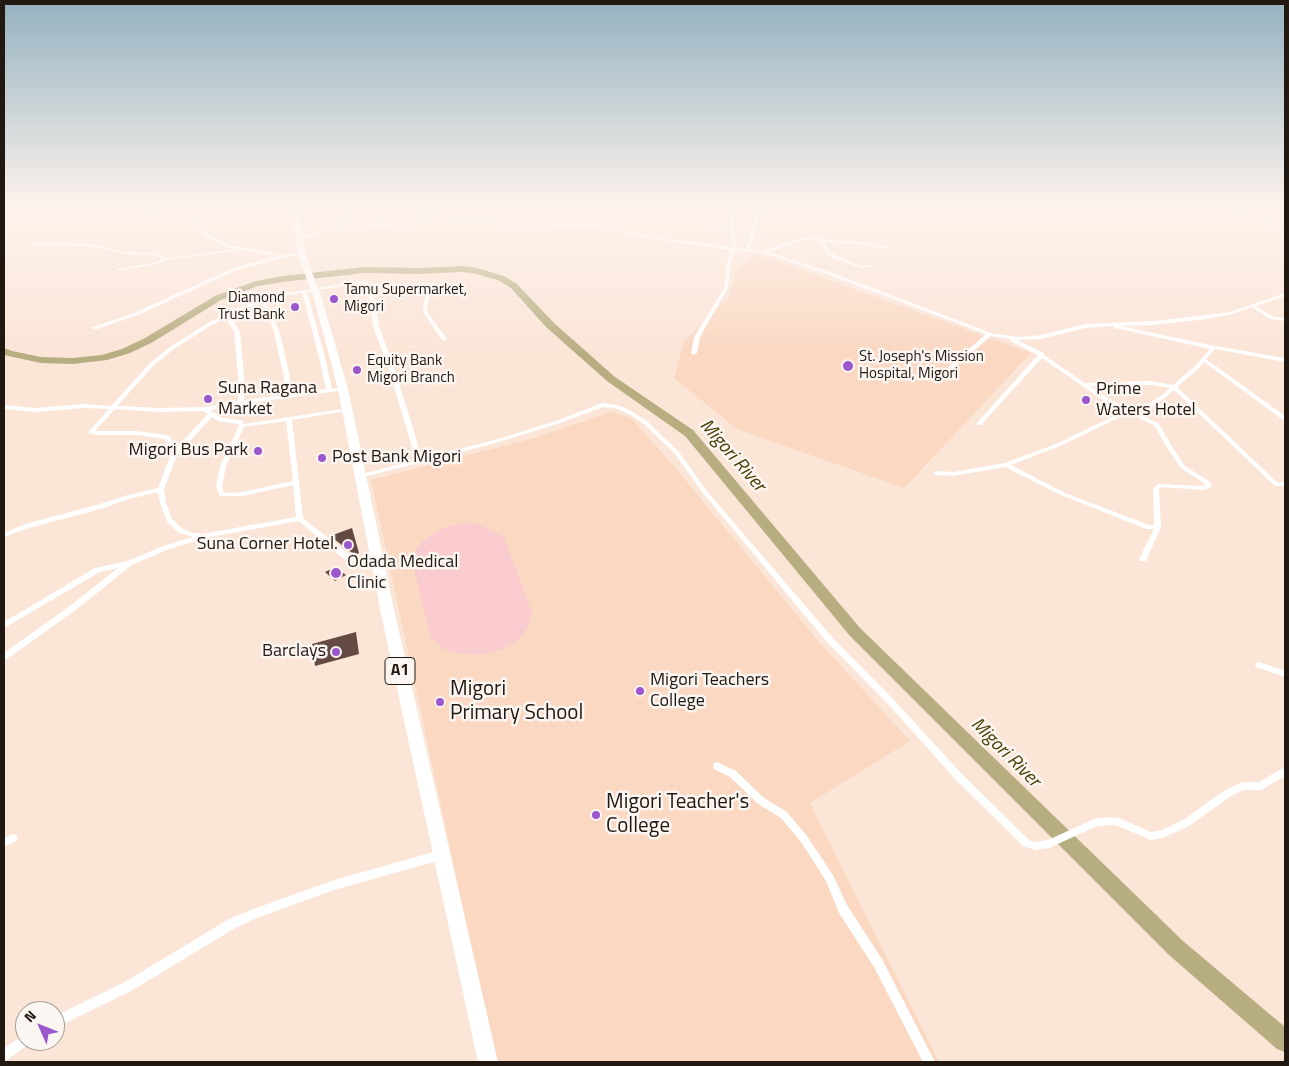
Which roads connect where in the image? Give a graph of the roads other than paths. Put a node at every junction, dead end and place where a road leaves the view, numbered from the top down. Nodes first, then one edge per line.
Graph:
1 (158, 255) edge
2 (198, 255) edge
3 (277, 255) edge
4 (291, 255) edge
5 (301, 255) edge
6 (732, 255) edge
7 (770, 255) edge
8 (831, 255) edge
9 (285, 256) junction
10 (167, 259) junction
11 (873, 266) dead end
12 (119, 270) dead end
13 (433, 283) dead end
14 (310, 287) junction
15 (1285, 294) edge
16 (261, 301) junction
17 (1253, 306) junction
18 (224, 317) junction
19 (1285, 319) edge
20 (1108, 324) junction
21 (95, 328) dead end
22 (990, 334) junction
23 (1007, 338) junction
24 (444, 339) dead end
25 (1213, 348) junction
26 (694, 353) dead end
27 (1042, 354) junction
28 (1204, 360) junction
29 (1285, 360) edge
30 (946, 372) dead end
31 (1083, 385) junction
32 (1174, 386) junction
33 (336, 389) junction
34 (287, 396) junction
35 (241, 402) junction
36 (4, 406) edge
37 (112, 407) junction
38 (205, 409) junction
39 (346, 409) junction
40 (1130, 413) junction
41 (211, 415) junction
42 (1285, 419) edge
43 (289, 420) junction
44 (979, 424) dead end
45 (242, 426) junction
46 (174, 454) junction
47 (420, 462) junction
48 (1006, 465) junction
49 (936, 473) dead end
50 (360, 476) junction
51 (295, 482) junction
52 (1285, 484) edge
53 (161, 489) junction
54 (300, 519) junction
55 (1158, 527) junction
56 (4, 535) edge
57 (205, 536) junction
58 (1143, 559) dead end
59 (379, 562) junction
60 (129, 563) junction
61 (4, 625) edge
62 (4, 657) edge
63 (1259, 665) dead end
64 (1285, 674) edge
65 (717, 766) dead end
66 (1285, 771) edge
67 (13, 838) dead end
68 (4, 843) edge
69 (441, 855) junction
70 (65, 1017) edge
71 (15, 1047) edge
72 (4, 1055) edge
73 (488, 1062) edge
74 (929, 1062) edge

1 - 10 street
2 - 10 street
3 - 9 street
4 - 9 street
5 - 14 highway, A1
6 - 26 street
7 - 22 street
8 - 11 street
9 - 21 street
10 - 12 street
13 - 24 street
14 - 16 street
14 - 33 highway, A1
14 - 47 street
15 - 17 street
16 - 18 street
16 - 34 street
17 - 19 street
17 - 20 street
18 - 35 street
18 - 37 street
20 - 23 street
20 - 25 street
22 - 23 street
22 - 30 street
23 - 27 street
25 - 28 street
25 - 29 street
27 - 31 street
27 - 44 street
28 - 32 street
28 - 42 street
31 - 32 street
31 - 40 street
32 - 40 street
32 - 52 street
33 - 34 street
33 - 39 highway, A1
34 - 35 street
35 - 38 street
36 - 37 street
37 - 38 street
37 - 46 street
38 - 41 street
39 - 43 street
39 - 50 highway, A1
40 - 48 street
40 - 55 street
41 - 45 street
41 - 46 street
43 - 45 street
43 - 51 street
45 - 51 street
46 - 53 street
47 - 50 street
47 - 66 street
48 - 49 street
48 - 55 street
50 - 59 highway, A1
51 - 54 street
53 - 56 street
53 - 57 street
54 - 57 street
54 - 59 street
55 - 58 street
57 - 60 street
59 - 69 highway, A1
60 - 61 street
60 - 62 street
63 - 64 street
65 - 74 street
67 - 68 street
69 - 70 street
69 - 73 highway, A1
71 - 72 street

